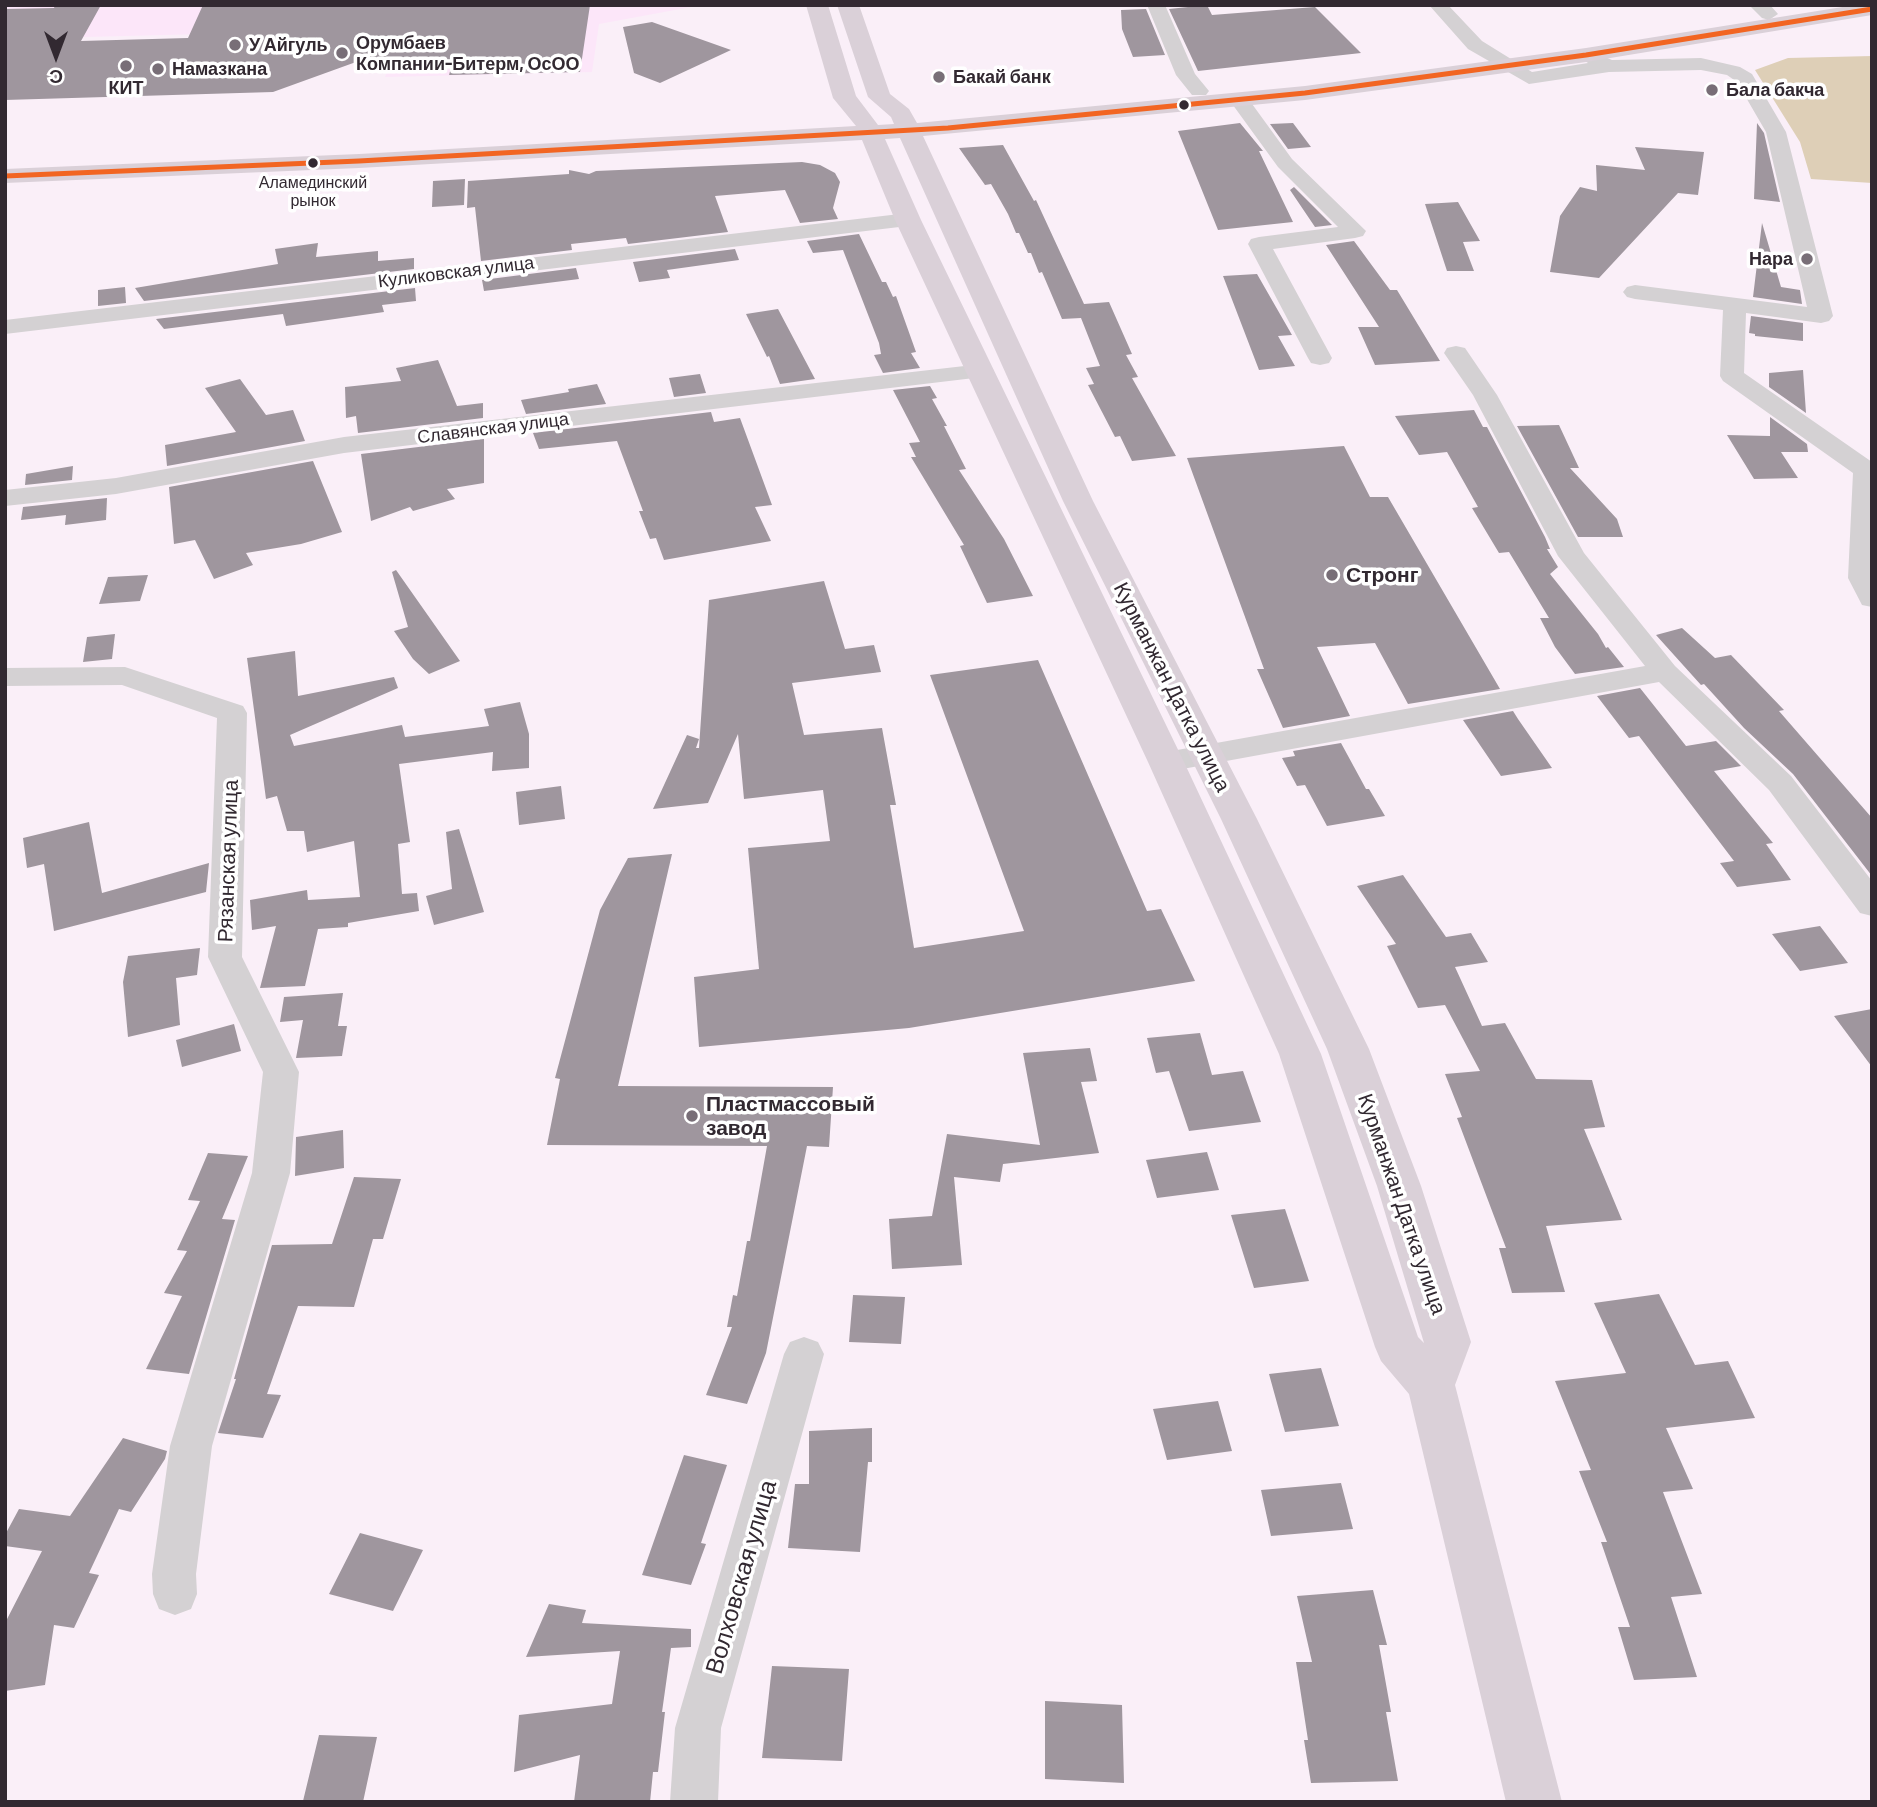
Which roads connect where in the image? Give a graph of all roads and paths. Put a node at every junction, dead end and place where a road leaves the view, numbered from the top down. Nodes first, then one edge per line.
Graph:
1 (817, 5) edge
2 (848, 5) edge
3 (1156, 5) edge
4 (1438, 5) edge
5 (1835, 5) edge
6 (1764, 10) edge
7 (1868, 10) edge
8 (1586, 55) junction
9 (1500, 61) junction
10 (1609, 66) junction
11 (1199, 91) junction
12 (1240, 100) junction
13 (904, 122) junction
14 (866, 125) junction
15 (5, 162) edge
16 (5, 176) edge
17 (908, 220) junction
18 (1635, 292) dead end
19 (1735, 306) junction
20 (5, 327) edge
21 (1456, 353) dead end
22 (1320, 358) dead end
23 (982, 371) junction
24 (5, 498) edge
25 (1872, 599) edge
26 (1665, 672) junction
27 (5, 677) edge
28 (1206, 756) junction
29 (1166, 761) junction
30 (1872, 905) edge
31 (804, 1354) dead end
32 (1431, 1385) junction
33 (175, 1594) dead end
34 (695, 1802) edge
35 (1534, 1802) edge

1 - 14 main road, Курманжан Датка улица
2 - 13 main road, Курманжан Датка улица
3 - 11 street
4 - 9 street
5 - 6 main road
6 - 9 main road
7 - 8 main road
8 - 9 main road
8 - 10 street
9 - 10 street
9 - 11 main road
9 - 12 main road
10 - 19 street
11 - 13 main road
12 - 13 main road
12 - 22 street
13 - 14 main road
13 - 28 main road, Курманжан Датка улица
14 - 15 main road
14 - 16 main road
14 - 17 main road, Курманжан Датка улица
17 - 20 street, Куликовская улица
17 - 23 main road, Курманжан Датка улица
18 - 19 street
19 - 25 street
21 - 26 street
23 - 24 street, Славянская улица
23 - 29 main road, Курманжан Датка улица
26 - 28 street
26 - 30 street
27 - 33 street, Рязанская улица
28 - 29 street
28 - 32 main road, Курманжан Датка улица
29 - 32 main road, Курманжан Датка улица
31 - 34 street, Волховская улица
32 - 35 main road, Курманжан Датка улица

